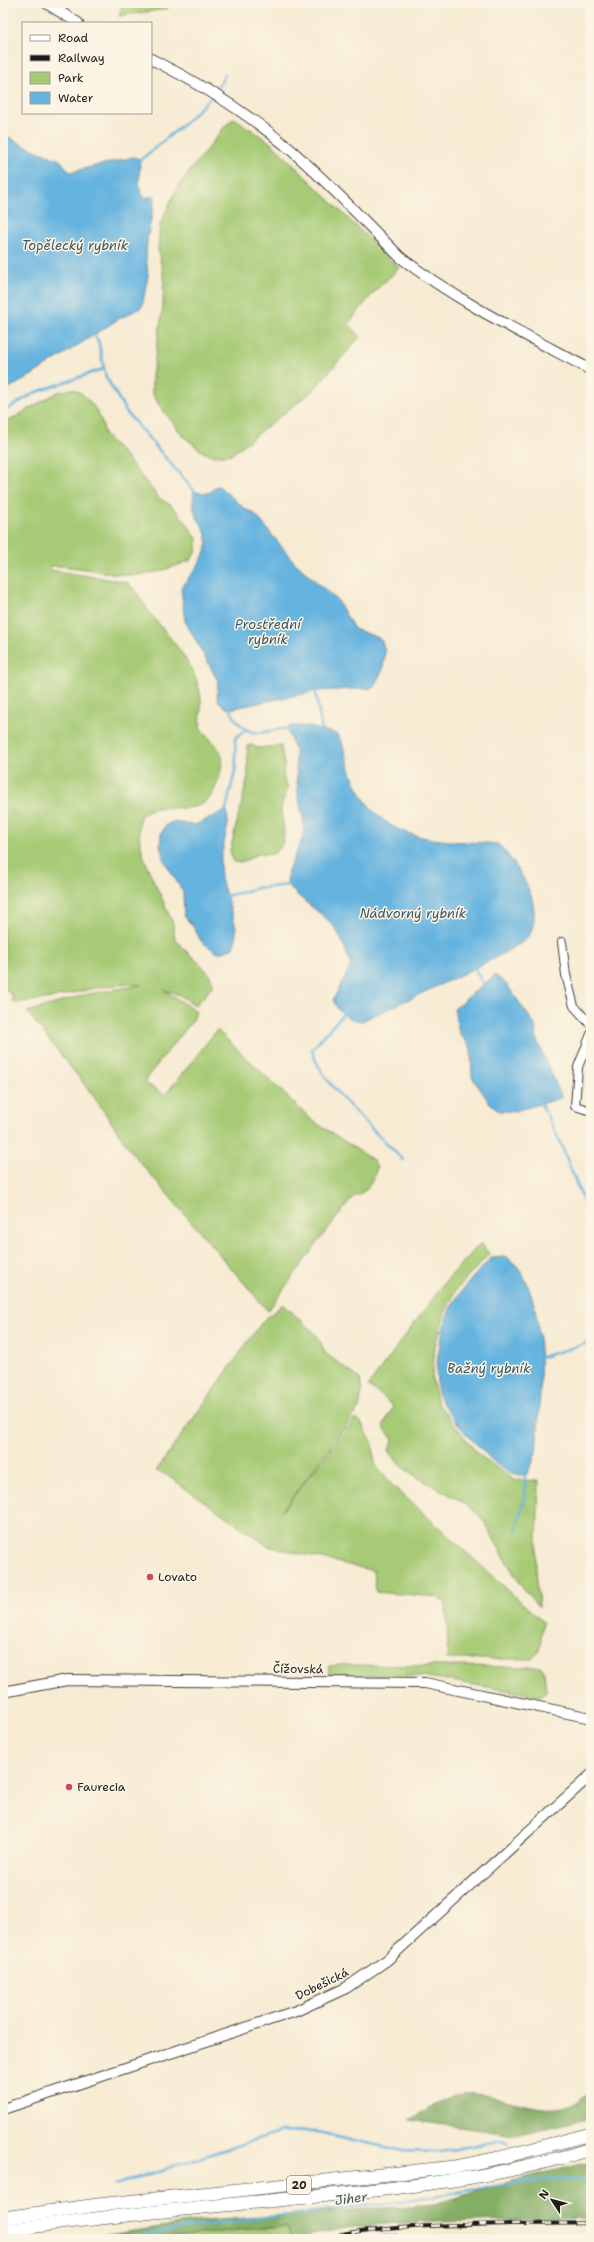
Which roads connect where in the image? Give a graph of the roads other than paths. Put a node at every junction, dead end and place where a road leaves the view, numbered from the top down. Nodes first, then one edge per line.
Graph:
1 (46, 3) edge
2 (76, 22) edge
3 (152, 60) edge
4 (591, 370) edge
5 (562, 942) dead end
6 (591, 1025) edge
7 (591, 1034) edge
8 (591, 1111) edge
9 (3, 1692) edge
10 (591, 1718) edge
11 (591, 1775) edge
12 (3, 2109) edge
13 (591, 2134) edge
14 (591, 2148) edge
15 (3, 2218) edge
16 (3, 2232) edge

1 - 2 street
3 - 4 street
5 - 6 street
7 - 8 street
9 - 10 street, Čížovská
11 - 12 street, Dobešická
13 - 15 highway, 20
14 - 16 highway, 20

